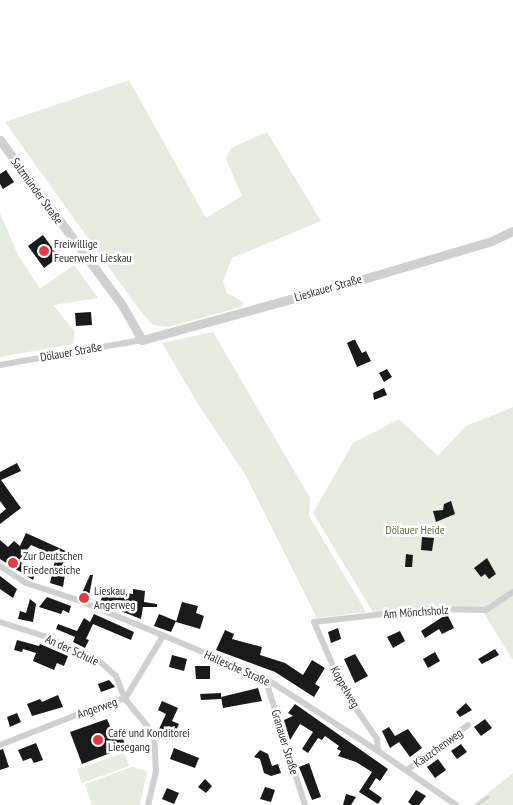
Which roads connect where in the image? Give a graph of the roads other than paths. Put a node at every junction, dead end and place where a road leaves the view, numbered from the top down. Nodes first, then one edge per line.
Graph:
1 (0, 140) edge
2 (513, 231) edge
3 (142, 340) junction
4 (0, 365) edge
5 (0, 566) edge
6 (513, 592) edge
7 (0, 622) edge
8 (314, 622) joint
9 (163, 636) junction
10 (265, 678) junction
11 (125, 699) junction
12 (468, 726) dead end
13 (0, 745) edge
14 (378, 751) junction
15 (407, 770) junction
16 (487, 797) dead end
17 (148, 805) edge
18 (305, 805) edge
19 (456, 805) edge
20 (476, 805) edge

1 - 3 street, Salzmünder Straße
2 - 3 street, Lieskauer Straße
3 - 4 street, Dölauer Straße
5 - 9 street, Hallesche Straße
6 - 8 street, Am Mönchsholz
7 - 11 street, An der Schule
8 - 14 street, Koppelweg
9 - 10 street, Hallesche Straße
9 - 11 street, Angerweg
10 - 14 street, Hallesche Straße
10 - 18 street, Granauer Straße
11 - 13 street, Angerweg
11 - 17 street, An der Schule
12 - 15 street, Käuzchenweg
14 - 15 street, Hallesche Straße
15 - 19 street, Hallesche Straße
16 - 20 lane

